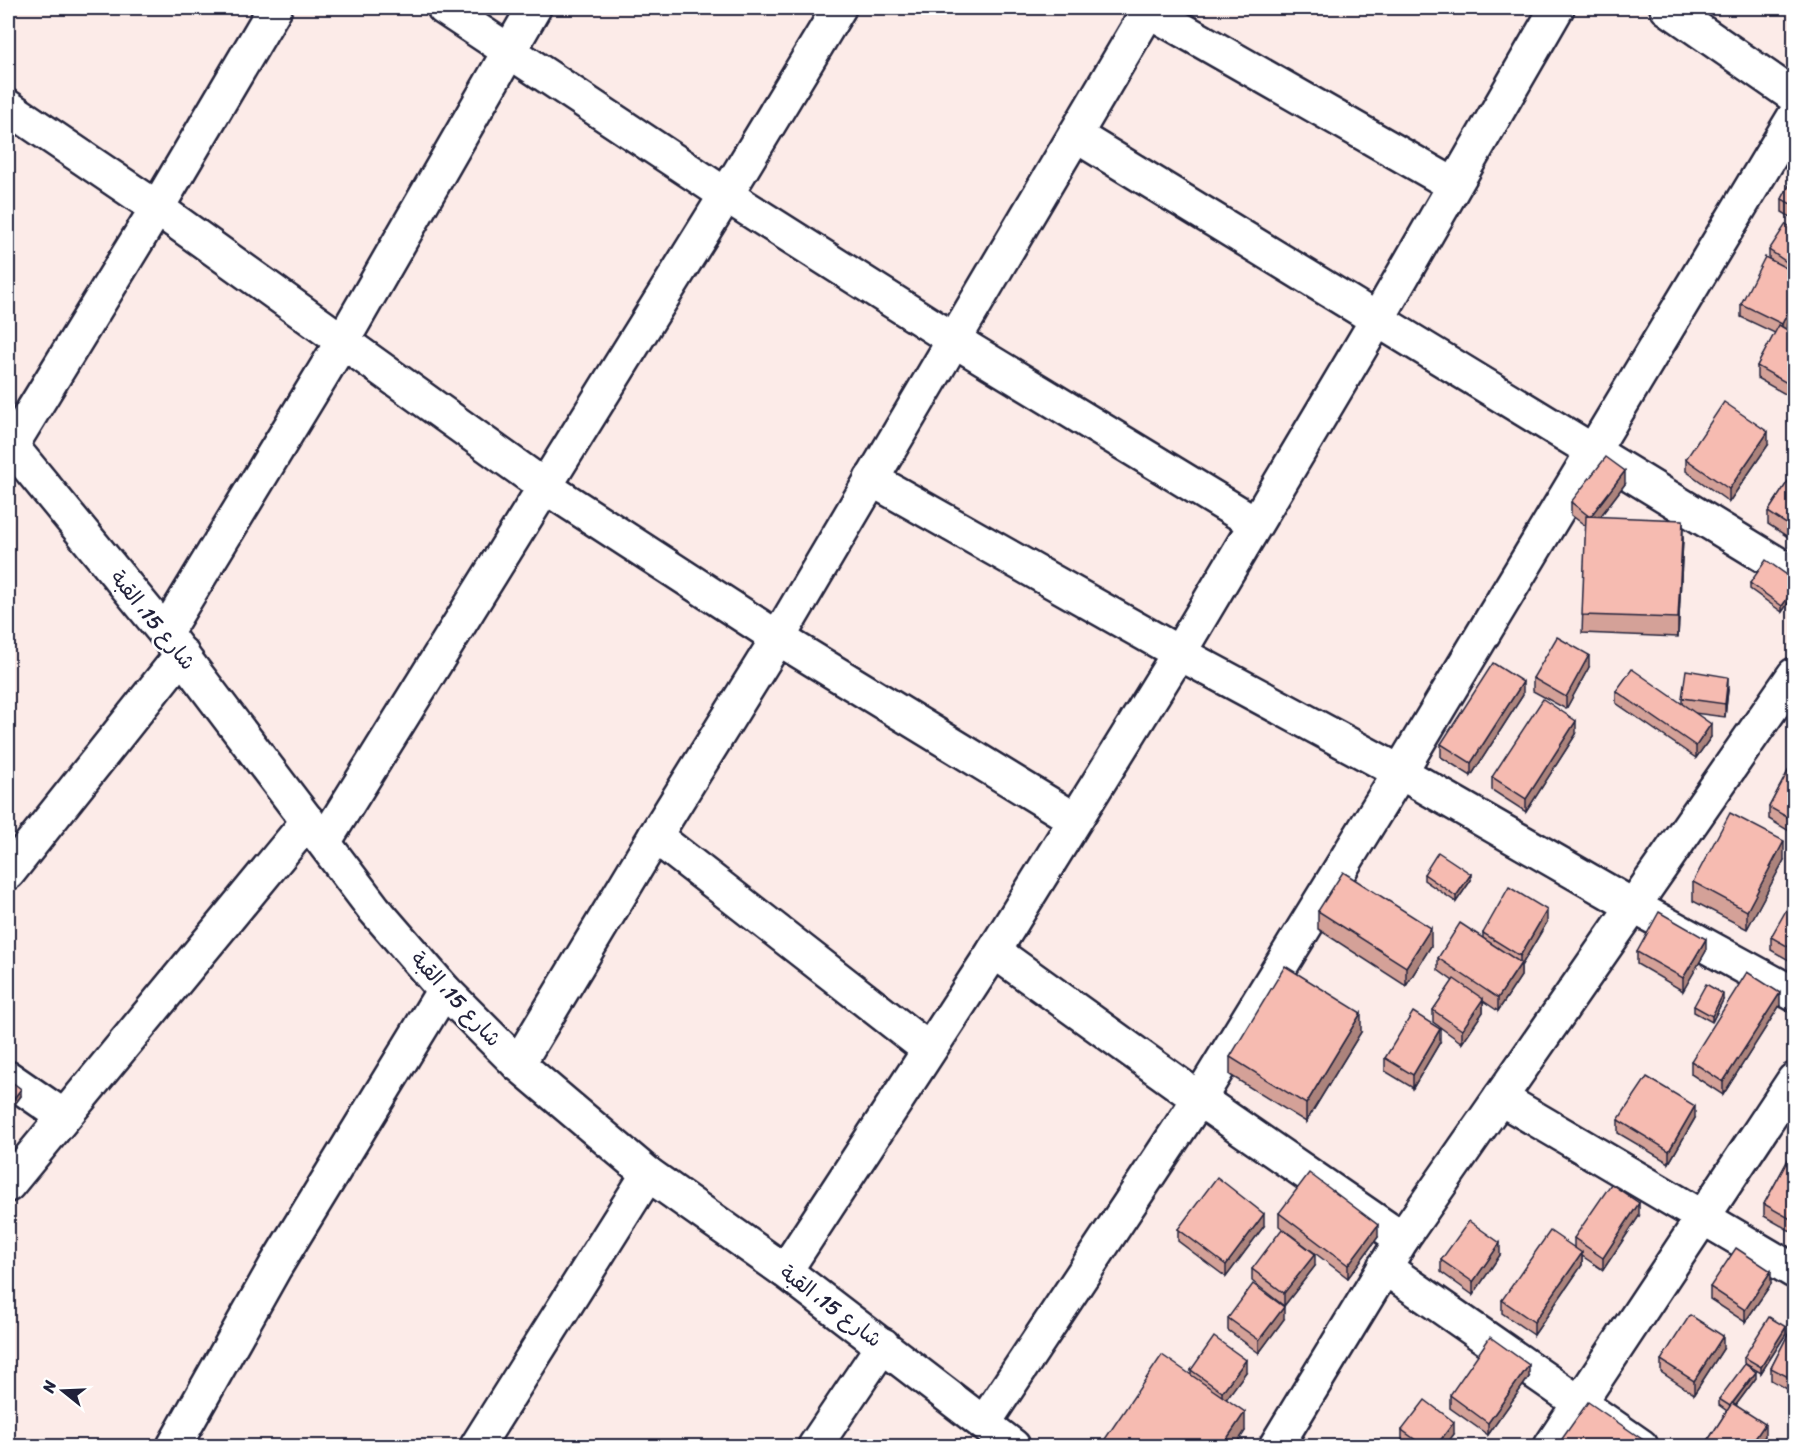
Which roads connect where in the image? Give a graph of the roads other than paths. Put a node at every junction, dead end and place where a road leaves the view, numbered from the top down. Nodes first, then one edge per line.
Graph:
1 (275, 8) edge
2 (444, 8) edge
3 (534, 8) edge
4 (839, 8) edge
5 (1147, 8) edge
6 (1557, 8) edge
7 (1667, 8) edge
8 (509, 50) junction
9 (1794, 96) edge
10 (8, 107) edge
11 (1794, 117) edge
12 (1075, 135) junction
13 (1454, 185) junction
14 (726, 195) junction
15 (157, 208) junction
16 (1377, 320) junction
17 (954, 340) junction
18 (342, 342) junction
19 (9, 446) edge
20 (1593, 453) junction
21 (871, 479) junction
22 (544, 486) junction
23 (1256, 523) junction
24 (1794, 574) edge
25 (778, 638) junction
26 (174, 644) junction
27 (1179, 653) junction
28 (1794, 675) edge
29 (1784, 714) edge
30 (1400, 772) junction
31 (1074, 819) junction
32 (316, 831) junction
33 (655, 836) junction
34 (8, 873) edge
35 (1635, 907) junction
36 (994, 951) junction
37 (444, 990) junction
38 (1794, 994) edge
39 (928, 1049) junction
40 (518, 1064) junction
41 (8, 1078) edge
42 (1794, 1080) edge
43 (1500, 1098) junction
44 (1199, 1099) junction
45 (63, 1116) junction
46 (648, 1174) junction
47 (8, 1185) edge
48 (1702, 1219) junction
49 (1401, 1239) junction
50 (1384, 1267) junction
51 (784, 1271) junction
52 (1794, 1271) edge
53 (883, 1345) junction
54 (1580, 1404) junction
55 (984, 1424) junction
56 (174, 1446) edge
57 (477, 1446) edge
58 (815, 1446) edge
59 (1013, 1446) edge
60 (1276, 1446) edge
61 (1551, 1446) edge
62 (1641, 1446) edge

1 - 15 street
2 - 8 street
3 - 8 street
4 - 14 street
5 - 12 street
5 - 13 street
6 - 13 street
7 - 9 street
8 - 14 street
8 - 18 street
10 - 15 street
11 - 20 street
12 - 16 street
12 - 17 street
13 - 16 street
14 - 17 street
14 - 22 street
15 - 18 street
15 - 19 street
16 - 20 street
16 - 23 street
17 - 21 street
17 - 23 street
18 - 22 street
18 - 26 street
19 - 26 street, شارع 15، القبة
20 - 24 street
20 - 30 street
21 - 25 street
21 - 27 street
22 - 25 street
22 - 32 street
23 - 27 street
25 - 31 street
25 - 33 street
26 - 32 street, شارع 15، القبة
26 - 34 street
27 - 30 street
27 - 31 street
28 - 29 street
29 - 35 street
30 - 35 street
30 - 44 street
31 - 36 street
32 - 37 street, شارع 15، القبة
32 - 45 street
33 - 39 street
33 - 40 street
35 - 38 street
35 - 43 street
36 - 39 street
36 - 44 street
37 - 40 street, شارع 15، القبة
37 - 56 street
39 - 51 street
40 - 46 street, شارع 15، القبة
41 - 45 street
42 - 48 street
43 - 48 street
43 - 49 street
44 - 49 street
44 - 55 street
45 - 47 street
46 - 51 street, شارع 15، القبة
46 - 57 street
48 - 52 street
48 - 54 street
49 - 50 street
50 - 54 street
50 - 60 street
51 - 53 street, شارع 15، القبة
53 - 55 street, شارع 15، القبة
53 - 58 street
54 - 61 street
54 - 62 street
55 - 59 street, شارع 15، القبة

